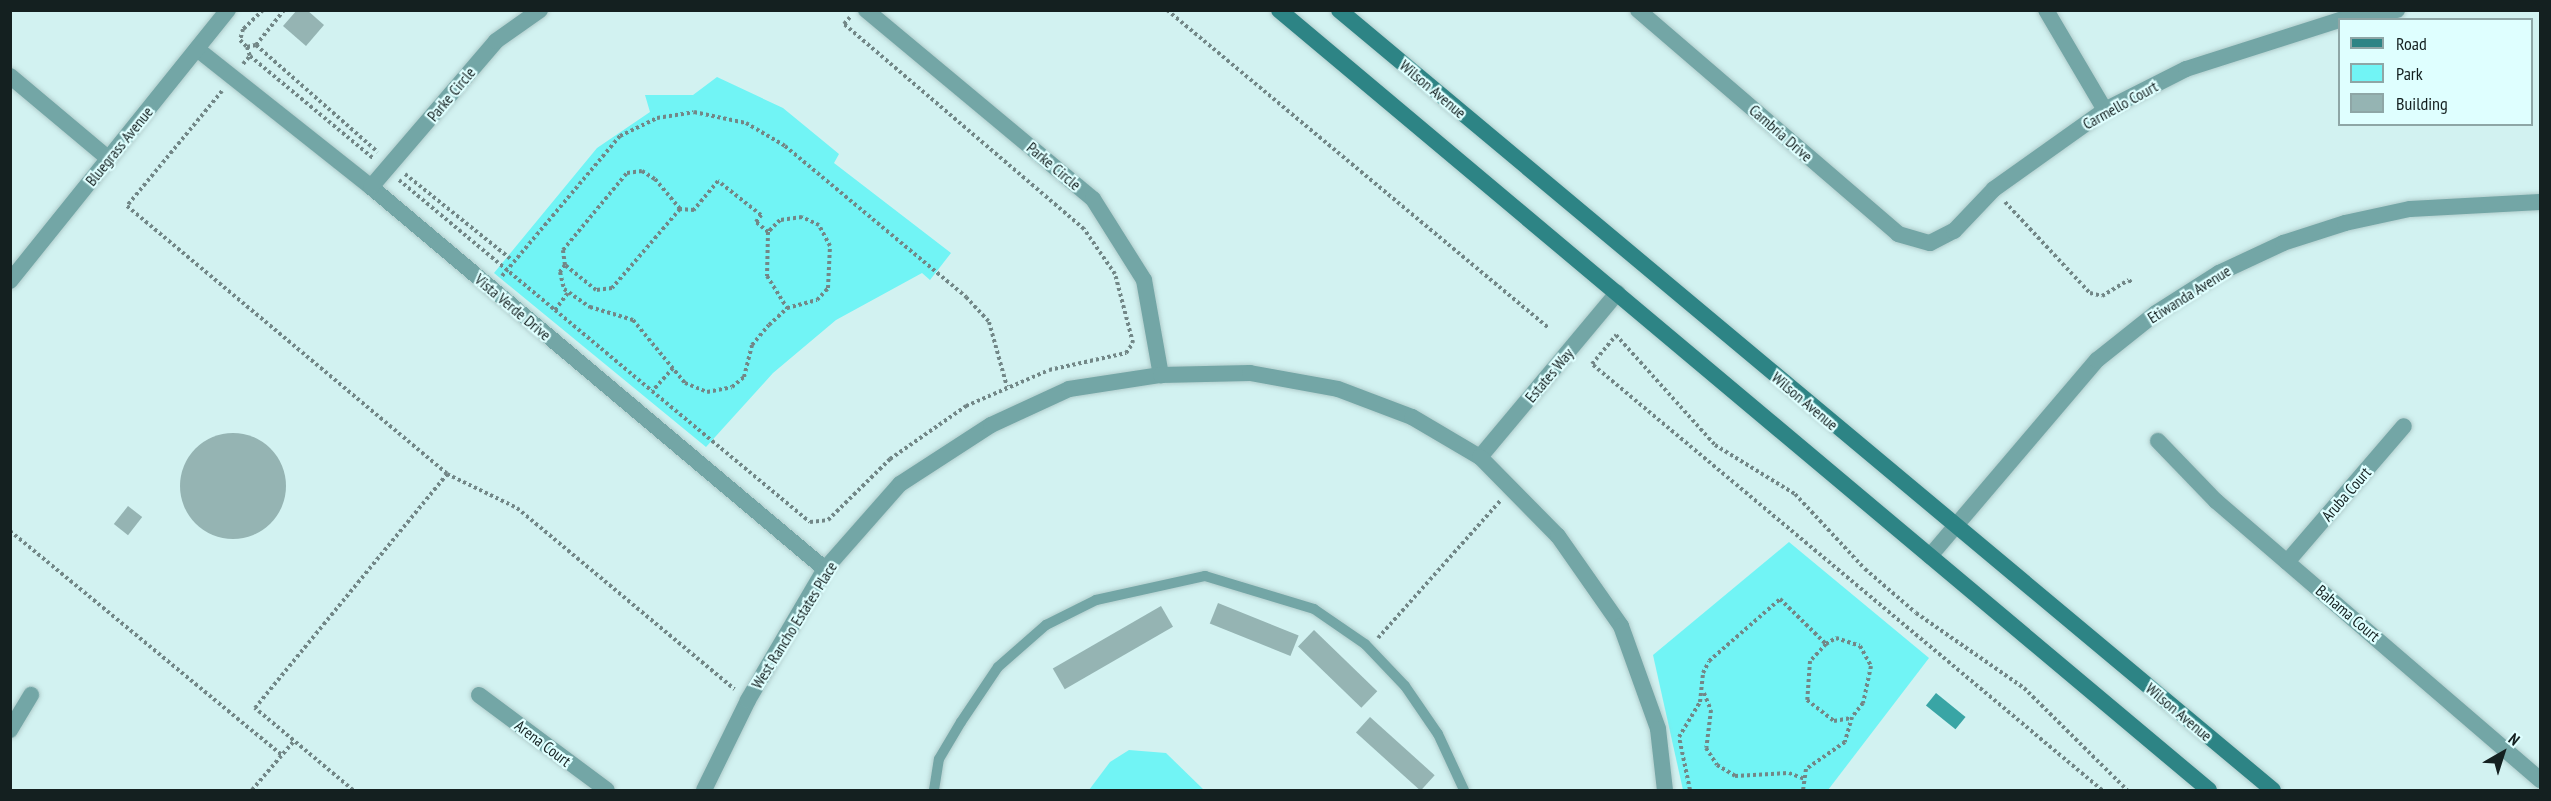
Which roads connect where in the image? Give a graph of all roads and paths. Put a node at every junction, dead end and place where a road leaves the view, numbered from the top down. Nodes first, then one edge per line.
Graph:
1 (228, 10) edge
2 (263, 10) edge
3 (284, 10) edge
4 (540, 10) edge
5 (855, 10) edge
6 (866, 10) edge
7 (1167, 10) edge
8 (1279, 10) edge
9 (1339, 10) edge
10 (1638, 10) edge
11 (2046, 10) edge
12 (2397, 10) edge
13 (2355, 18) edge
14 (2338, 21) edge
15 (247, 47) junction
16 (197, 49) junction
17 (250, 56) junction
18 (10, 76) edge
19 (232, 78) junction
20 (2105, 110) junction
21 (109, 159) junction
22 (387, 170) junction
23 (371, 188) junction
24 (1994, 189) junction
25 (2541, 202) edge
26 (680, 209) junction
27 (768, 232) junction
28 (1930, 243) joint
29 (512, 260) dead end
30 (565, 265) junction
31 (10, 281) edge
32 (2132, 284) dead end
33 (568, 293) junction
34 (1617, 293) junction
35 (787, 308) junction
36 (555, 310) junction
37 (1548, 328) dead end
38 (673, 368) junction
39 (1161, 375) junction
40 (1007, 387) junction
41 (652, 390) junction
42 (2404, 426) dead end
43 (2158, 441) dead end
44 (1480, 457) junction
45 (447, 474) junction
46 (1511, 489) junction
47 (1955, 525) junction
48 (10, 531) edge
49 (1930, 556) junction
50 (2287, 562) junction
51 (825, 569) junction
52 (1826, 644) junction
53 (1369, 648) junction
54 (1704, 692) junction
55 (479, 694) dead end
56 (31, 695) dead end
57 (748, 700) junction
58 (1852, 717) junction
59 (10, 730) edge
60 (294, 741) junction
61 (282, 755) junction
62 (1805, 779) junction
63 (2541, 780) edge
64 (252, 790) edge
65 (353, 790) edge
66 (607, 790) edge
67 (704, 790) edge
68 (934, 790) edge
69 (1464, 790) edge
70 (1665, 790) edge
71 (1690, 790) edge
72 (1803, 790) edge
73 (2102, 790) edge
74 (2127, 790) edge
75 (2209, 790) edge
76 (2273, 790) edge

1 - 16 street, Bluegrass Avenue
2 - 15 path
3 - 15 path
4 - 22 street, Parke Circle
5 - 40 path
6 - 39 street, Parke Circle
7 - 37 path
8 - 34 main road
9 - 47 main road, Wilson Avenue
10 - 28 street, Cambria Drive
11 - 20 street
12 - 13 street
14 - 20 street, Carmello Court
15 - 17 path
16 - 19 street, Vista Verde Drive
16 - 21 street, Bluegrass Avenue
17 - 19 path
17 - 22 path
18 - 21 street
19 - 23 street, Vista Verde Drive
19 - 45 path
20 - 24 street, Carmello Court
21 - 31 street, Bluegrass Avenue
22 - 23 street, Parke Circle
22 - 36 path
23 - 51 street, Vista Verde Drive
24 - 28 street, Carmello Court
24 - 32 path
25 - 47 street, Etiwanda Avenue
26 - 27 path
26 - 30 path
26 - 30 path
27 - 35 path
27 - 35 path
29 - 40 path
30 - 33 path
33 - 36 path
33 - 38 path
34 - 44 street, Estates Way
34 - 49 main road
35 - 38 path
36 - 41 path
38 - 41 path
39 - 44 street, West Rancho Estates Place
39 - 51 street, West Rancho Estates Place
40 - 41 path
42 - 50 street, Aruba Court
43 - 50 street, Bahama Court
44 - 46 street, West Rancho Estates Place
45 - 57 path
45 - 60 path
46 - 53 path
46 - 70 street, West Rancho Estates Place
47 - 49 street, Etiwanda Avenue
47 - 76 main road, Wilson Avenue
48 - 61 path
49 - 75 main road
50 - 63 street, Bahama Court
51 - 57 street, West Rancho Estates Place
52 - 54 path
52 - 58 path
52 - 58 path
53 - 68 lane
53 - 69 lane
54 - 62 path
54 - 71 path
55 - 66 street, Arena Court
56 - 59 street
57 - 67 street, West Rancho Estates Place
58 - 62 path
60 - 61 path
60 - 65 path
61 - 64 path
62 - 72 path
73 - 74 path

